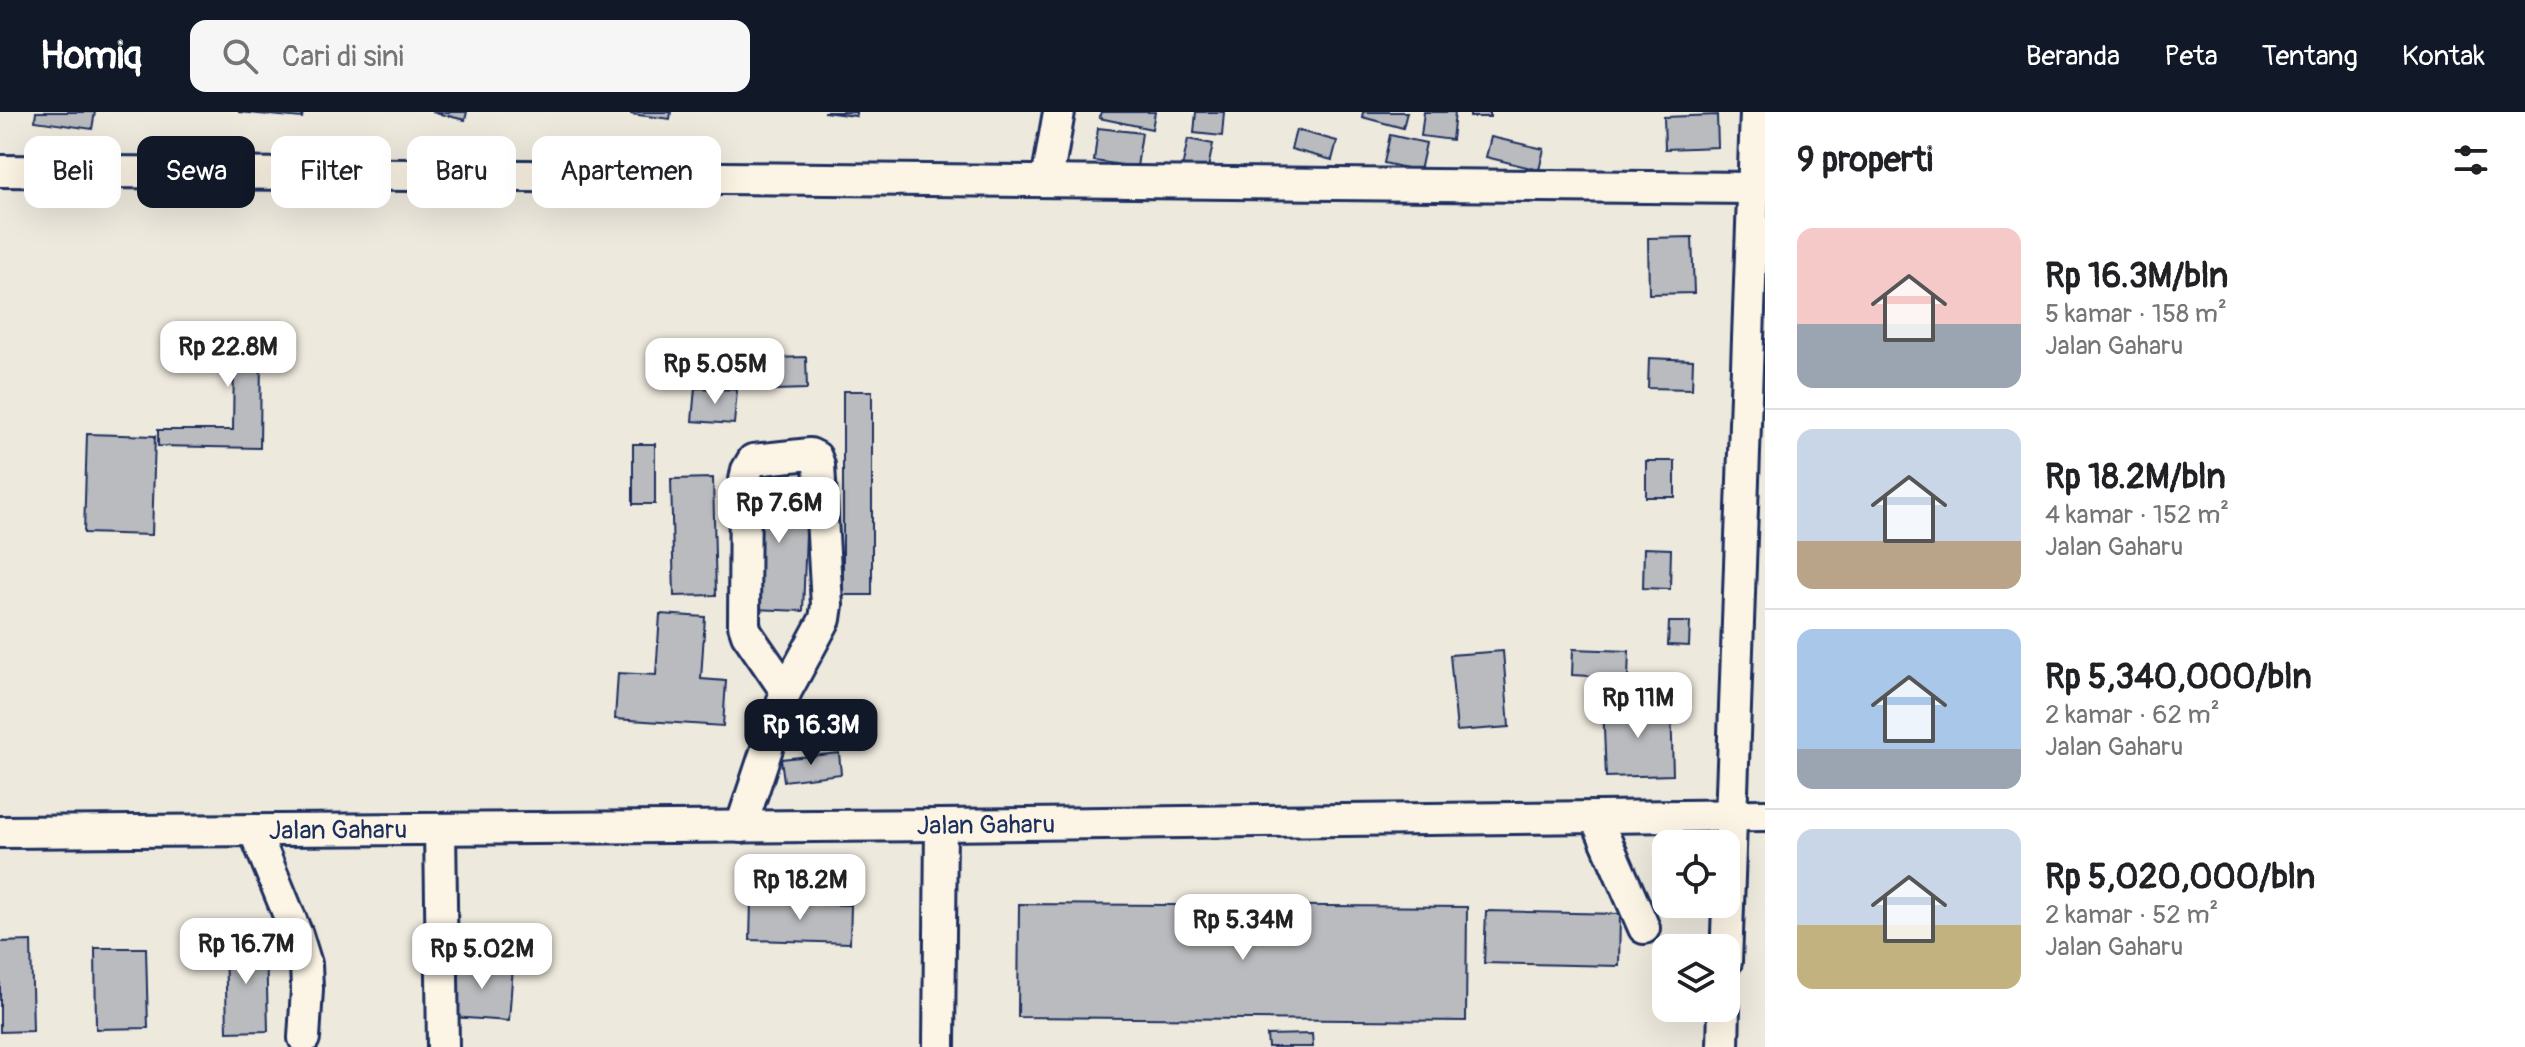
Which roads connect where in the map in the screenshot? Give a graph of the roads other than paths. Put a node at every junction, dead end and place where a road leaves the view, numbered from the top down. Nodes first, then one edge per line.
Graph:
1 (1059, 112) edge
2 (1756, 112) edge
3 (0, 171) edge
4 (1047, 181) junction
5 (1753, 188) junction
6 (1757, 272) edge
7 (1753, 542) edge
8 (786, 691) junction
9 (1731, 815) junction
10 (1765, 815) edge
11 (1596, 818) junction
12 (941, 825) junction
13 (741, 827) junction
14 (440, 829) junction
15 (254, 830) junction
16 (0, 832) edge
17 (1644, 928) dead end
18 (1727, 934) edge
19 (1724, 1022) edge
20 (304, 1038) dead end
21 (443, 1047) edge
22 (939, 1047) edge
23 (1723, 1047) edge

1 - 4 street
2 - 5 street
3 - 4 street
4 - 5 street
5 - 6 street
6 - 7 street
7 - 9 street
8 - 8 street
8 - 13 street
9 - 10 street, Jalan Gaharu
9 - 11 street, Jalan Gaharu
9 - 18 street
11 - 12 street, Jalan Gaharu
11 - 17 street
12 - 13 street, Jalan Gaharu
12 - 22 street
13 - 14 street, Jalan Gaharu
14 - 15 street, Jalan Gaharu
14 - 21 street
15 - 16 street, Jalan Gaharu
15 - 20 street
19 - 23 street

